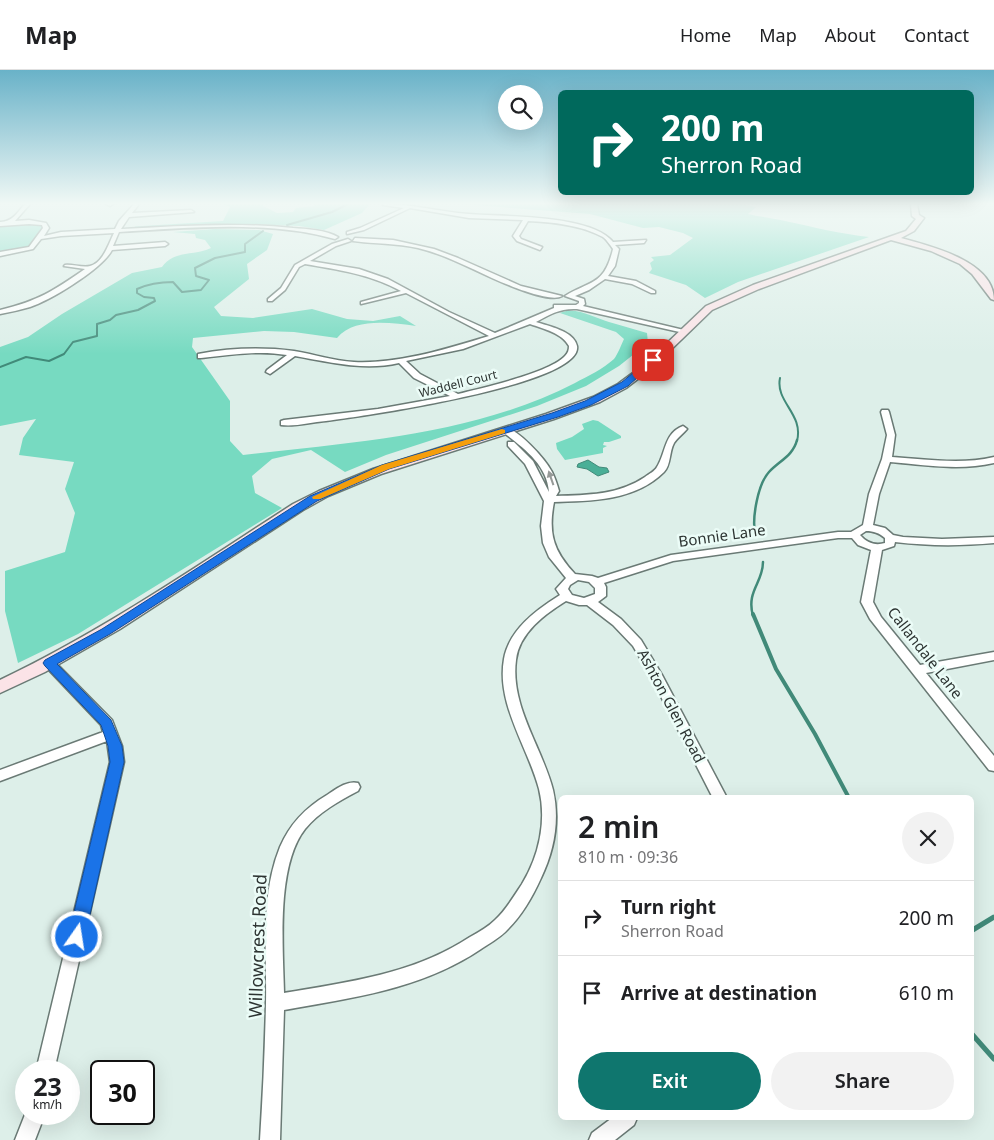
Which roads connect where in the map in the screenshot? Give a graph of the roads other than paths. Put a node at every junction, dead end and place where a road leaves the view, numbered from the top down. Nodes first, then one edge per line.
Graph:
1 (107, 254) edge
2 (315, 254) edge
3 (443, 254) edge
4 (616, 254) edge
5 (848, 254) edge
6 (941, 254) edge
7 (303, 262) junction
8 (67, 266) dead end
9 (92, 268) junction
10 (604, 277) junction
11 (407, 291) junction
12 (653, 292) dead end
13 (540, 294) junction
14 (559, 296) junction
15 (994, 297) edge
16 (270, 300) dead end
17 (580, 300) junction
18 (363, 302) dead end
19 (552, 305) junction
20 (0, 312) edge
21 (530, 322) junction
22 (686, 329) junction
23 (495, 336) junction
24 (294, 353) junction
25 (200, 356) dead end
26 (402, 361) junction
27 (270, 372) dead end
28 (459, 397) junction
29 (885, 412) dead end
30 (284, 423) dead end
31 (683, 429) dead end
32 (502, 432) junction
33 (887, 459) junction
34 (994, 460) edge
35 (548, 499) junction
36 (867, 528) junction
37 (856, 535) junction
38 (890, 538) junction
39 (994, 540) edge
40 (877, 547) junction
41 (572, 578) junction
42 (597, 582) junction
43 (566, 596) junction
44 (590, 601) junction
45 (994, 656) edge
46 (49, 663) junction
47 (916, 670) junction
48 (0, 687) edge
49 (112, 734) junction
50 (994, 766) edge
51 (0, 776) edge
52 (354, 787) dead end
53 (718, 795) edge
54 (275, 1003) junction
55 (48, 1060) edge
56 (625, 1120) edge
57 (31, 1125) edge
58 (25, 1140) edge
59 (270, 1140) edge
60 (600, 1140) edge

1 - 9 street
2 - 7 street
3 - 13 street
4 - 10 street
5 - 22 main road
6 - 15 main road
7 - 11 street
7 - 16 street
8 - 9 street
9 - 20 street
10 - 12 street
10 - 17 street
11 - 18 street
11 - 23 street
13 - 14 street
13 - 19 street
14 - 17 street
14 - 19 street
17 - 19 street
17 - 22 street
19 - 21 street
21 - 23 street
21 - 28 street, Waddell Court
22 - 32 main road
23 - 26 street
24 - 25 street
24 - 26 street
24 - 27 street
26 - 28 street
28 - 30 street, Waddell Court
29 - 33 street
31 - 35 street
32 - 35 street
32 - 46 main road
33 - 34 street
33 - 36 street
35 - 41 street
36 - 37 street
36 - 38 street
37 - 40 street
37 - 42 street, Bonnie Lane
38 - 39 street
38 - 40 street
40 - 47 street, Callandale Lane
41 - 42 street
41 - 43 street
42 - 44 street
43 - 44 street, Ashton Glen Road
43 - 54 street
44 - 53 street, Ashton Glen Road
45 - 47 street
46 - 48 main road
46 - 49 street
47 - 50 street, Callandale Lane
49 - 51 street
49 - 55 street
52 - 54 street, Willowcrest Road
54 - 59 street, Willowcrest Road
56 - 60 street
57 - 58 street

